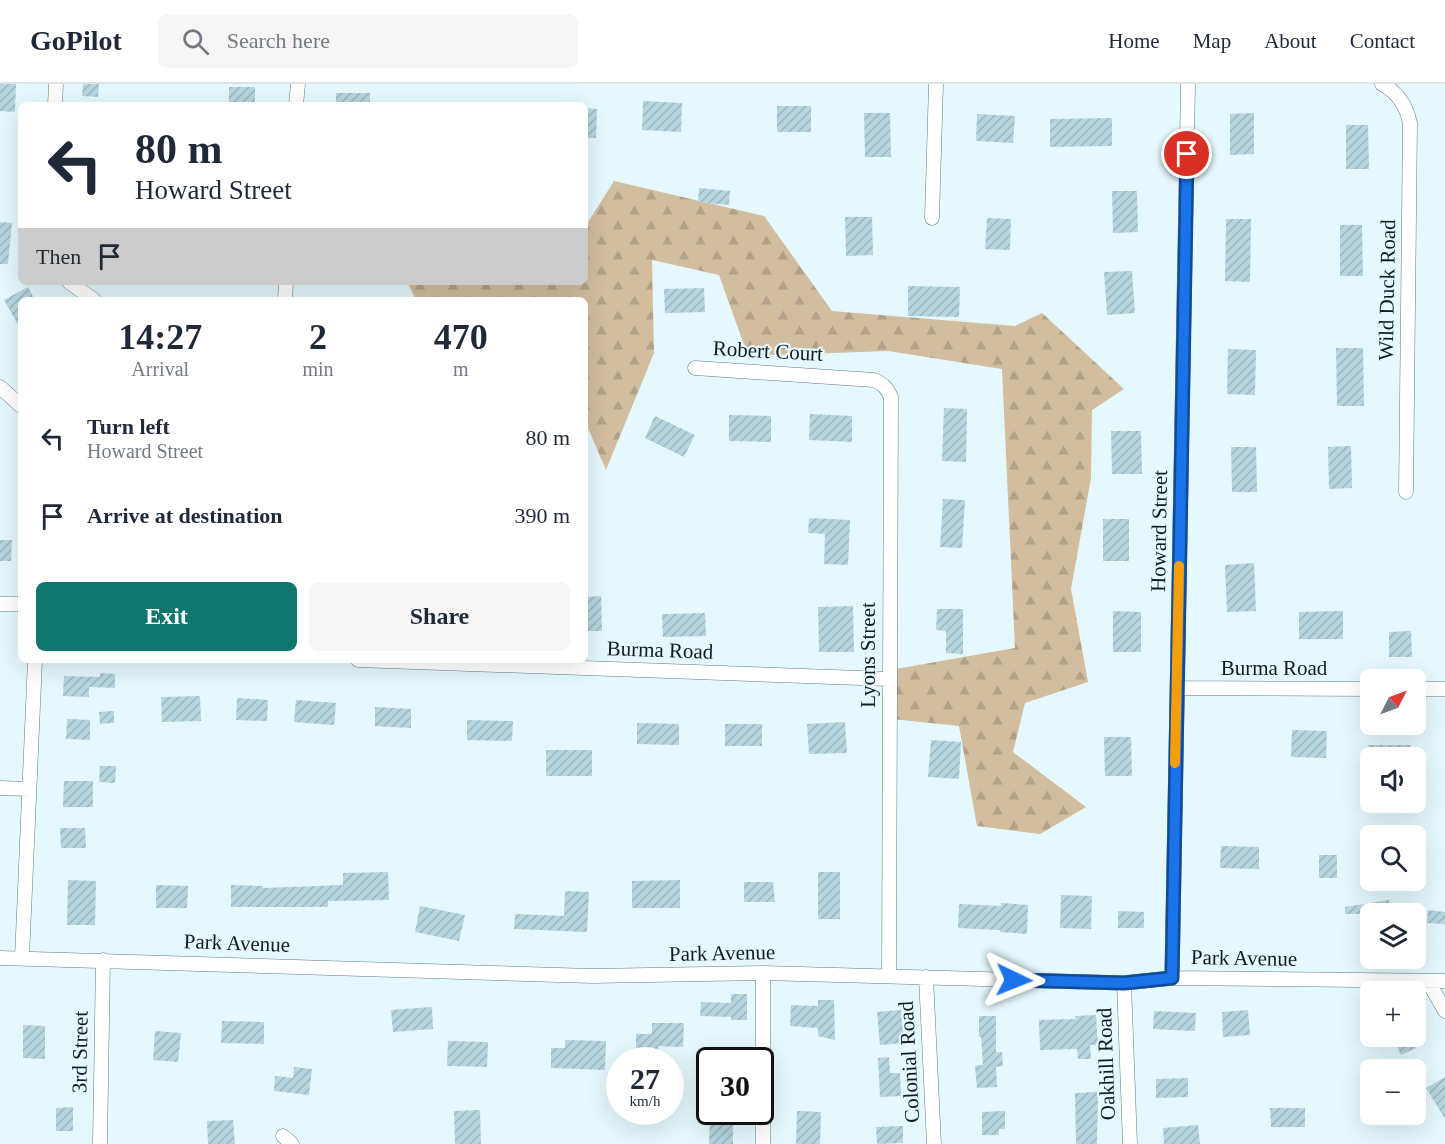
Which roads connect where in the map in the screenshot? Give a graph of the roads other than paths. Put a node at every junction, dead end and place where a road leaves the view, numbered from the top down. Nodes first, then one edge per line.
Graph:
1 (56, 84) edge
2 (298, 84) edge
3 (936, 84) edge
4 (1188, 84) edge
5 (1382, 84) edge
6 (56, 102) edge
7 (296, 102) edge
8 (932, 218) dead end
9 (73, 285) edge
10 (90, 297) edge
11 (695, 368) dead end
12 (838, 376) joint
13 (0, 387) edge
14 (18, 403) edge
15 (1406, 492) dead end
16 (0, 604) edge
17 (18, 604) edge
18 (35, 663) edge
19 (442, 663) edge
20 (889, 679) junction
21 (1177, 688) junction
22 (1360, 689) edge
23 (1426, 689) edge
24 (1445, 689) edge
25 (0, 788) edge
26 (29, 789) junction
27 (0, 957) edge
28 (22, 958) junction
29 (103, 960) junction
30 (763, 973) junction
31 (889, 975) junction
32 (926, 977) junction
33 (1172, 978) junction
34 (1428, 981) junction
35 (1445, 981) edge
36 (1124, 983) junction
37 (1445, 1011) edge
38 (100, 1144) edge
39 (764, 1144) edge
40 (934, 1144) edge
41 (1130, 1144) edge

1 - 6 street
2 - 7 street
3 - 8 street
4 - 21 street, Howard Street
5 - 15 street, Wild Duck Road
9 - 10 street
11 - 12 street, Robert Court
12 - 20 street, Lyons Street
13 - 14 street
16 - 17 street
18 - 26 street
19 - 20 street, Burma Road
20 - 31 street, Lyons Street
21 - 22 street, Burma Road
21 - 33 street, Howard Street
23 - 24 street
25 - 26 street
26 - 28 street
27 - 28 street, Park Avenue
28 - 29 street, Park Avenue
29 - 30 street, Park Avenue
29 - 38 street, 3rd Street
30 - 31 street, Park Avenue
30 - 39 street
31 - 32 street, Park Avenue
32 - 36 street, Park Avenue
32 - 40 street, Colonial Road
33 - 34 street, Park Avenue
33 - 36 street, Park Avenue
34 - 35 street, Park Avenue
34 - 37 street
36 - 41 street, Oakhill Road

